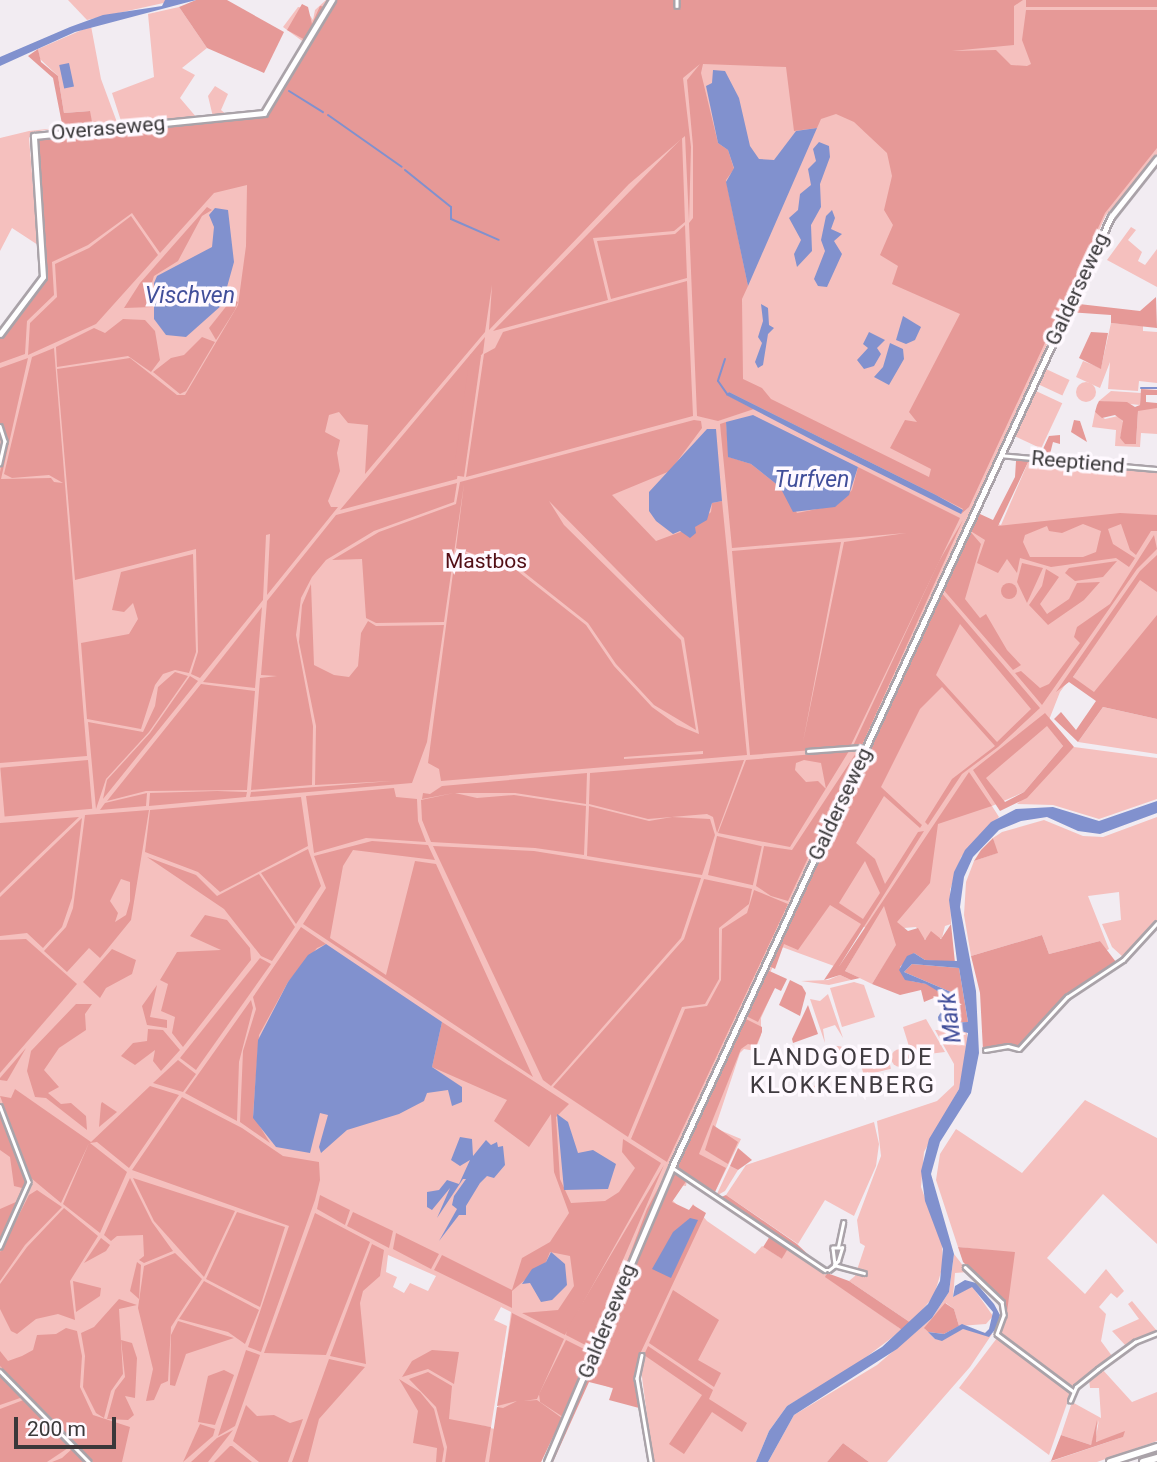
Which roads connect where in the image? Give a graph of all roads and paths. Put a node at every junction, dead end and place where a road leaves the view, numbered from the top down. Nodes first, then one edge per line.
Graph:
1 (332, 0) edge
2 (677, 0) edge
3 (677, 6) dead end
4 (1157, 159) edge
5 (0, 334) edge
6 (0, 426) edge
7 (1000, 455) junction
8 (0, 463) edge
9 (1157, 468) edge
10 (866, 747) junction
11 (808, 751) dead end
12 (1157, 923) edge
13 (985, 1050) dead end
14 (0, 1106) edge
15 (671, 1167) junction
16 (843, 1223) dead end
17 (0, 1247) edge
18 (838, 1247) junction
19 (835, 1265) junction
20 (965, 1267) dead end
21 (864, 1273) dead end
22 (1157, 1333) edge
23 (642, 1355) dead end
24 (0, 1371) edge
25 (1073, 1391) junction
26 (1070, 1401) dead end
27 (1157, 1447) edge
28 (1157, 1458) edge
29 (89, 1462) edge
30 (547, 1462) edge
31 (651, 1462) edge
32 (1110, 1462) edge
33 (1143, 1462) edge

1 - 5 street, Overaseweg
2 - 3 street
4 - 7 street, Galderseweg
6 - 8 street
7 - 9 street, Reeptiend
7 - 10 street, Galderseweg
10 - 11 street
10 - 15 street, Galderseweg
12 - 13 street
14 - 17 street
15 - 19 street
15 - 30 street, Galderseweg
16 - 18 street
18 - 19 street
18 - 19 street
19 - 21 street
20 - 25 street
22 - 25 street
23 - 31 street
24 - 29 street
25 - 26 street
27 - 32 highway
28 - 33 highway

